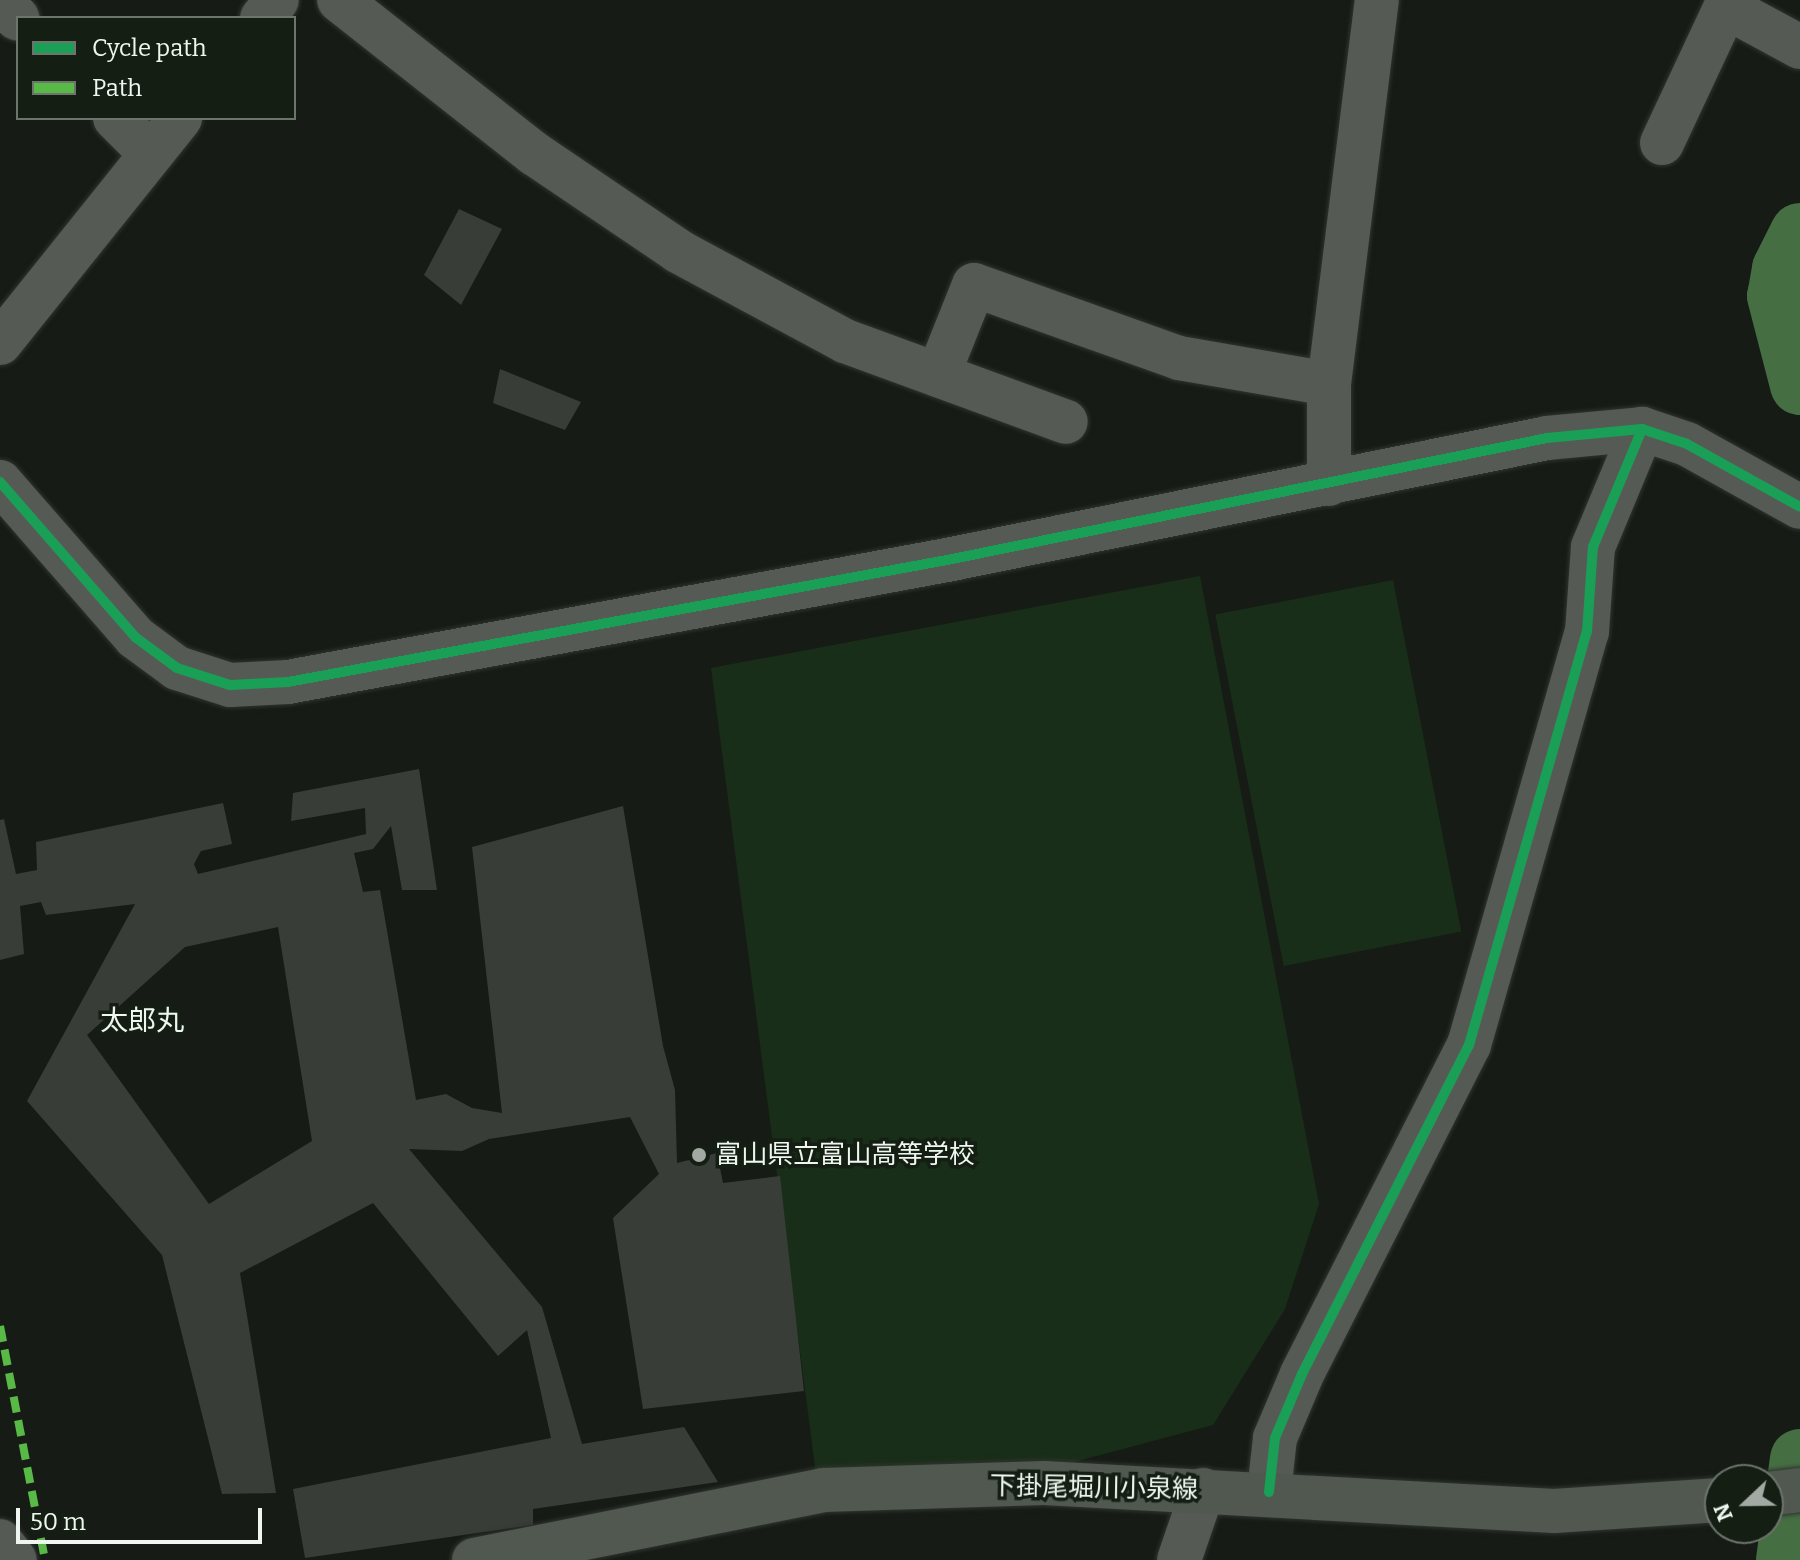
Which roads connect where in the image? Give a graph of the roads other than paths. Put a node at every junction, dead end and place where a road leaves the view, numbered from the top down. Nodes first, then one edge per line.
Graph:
1 (277, 0) edge
2 (339, 0) edge
3 (1377, 0) edge
4 (0, 1) edge
5 (1728, 3) edge
6 (264, 16) edge
7 (16, 17) edge
8 (1800, 47) edge
9 (117, 120) edge
10 (178, 120) edge
11 (1662, 143) dead end
12 (151, 154) junction
13 (0, 343) edge
14 (938, 375) junction
15 (1329, 384) junction
16 (1066, 422) dead end
17 (1642, 429) junction
18 (0, 482) edge
19 (1329, 484) junction
20 (1800, 507) edge
21 (1203, 1490) junction
22 (1269, 1492) junction
23 (1704, 1501) edge
24 (0, 1541) edge
25 (15, 1560) edge
26 (474, 1560) edge
27 (1179, 1560) edge

1 - 6 street
2 - 14 street
3 - 15 street
4 - 7 street
5 - 8 street
5 - 11 street
9 - 12 street
10 - 12 street
12 - 13 street
14 - 15 street
14 - 16 street
15 - 19 street
17 - 19 street
17 - 20 street
17 - 22 street
18 - 19 street
21 - 22 main road, 下掛尾堀川小泉線
21 - 26 main road, 下掛尾堀川小泉線
21 - 27 street
22 - 23 main road, 下掛尾堀川小泉線
24 - 25 street

